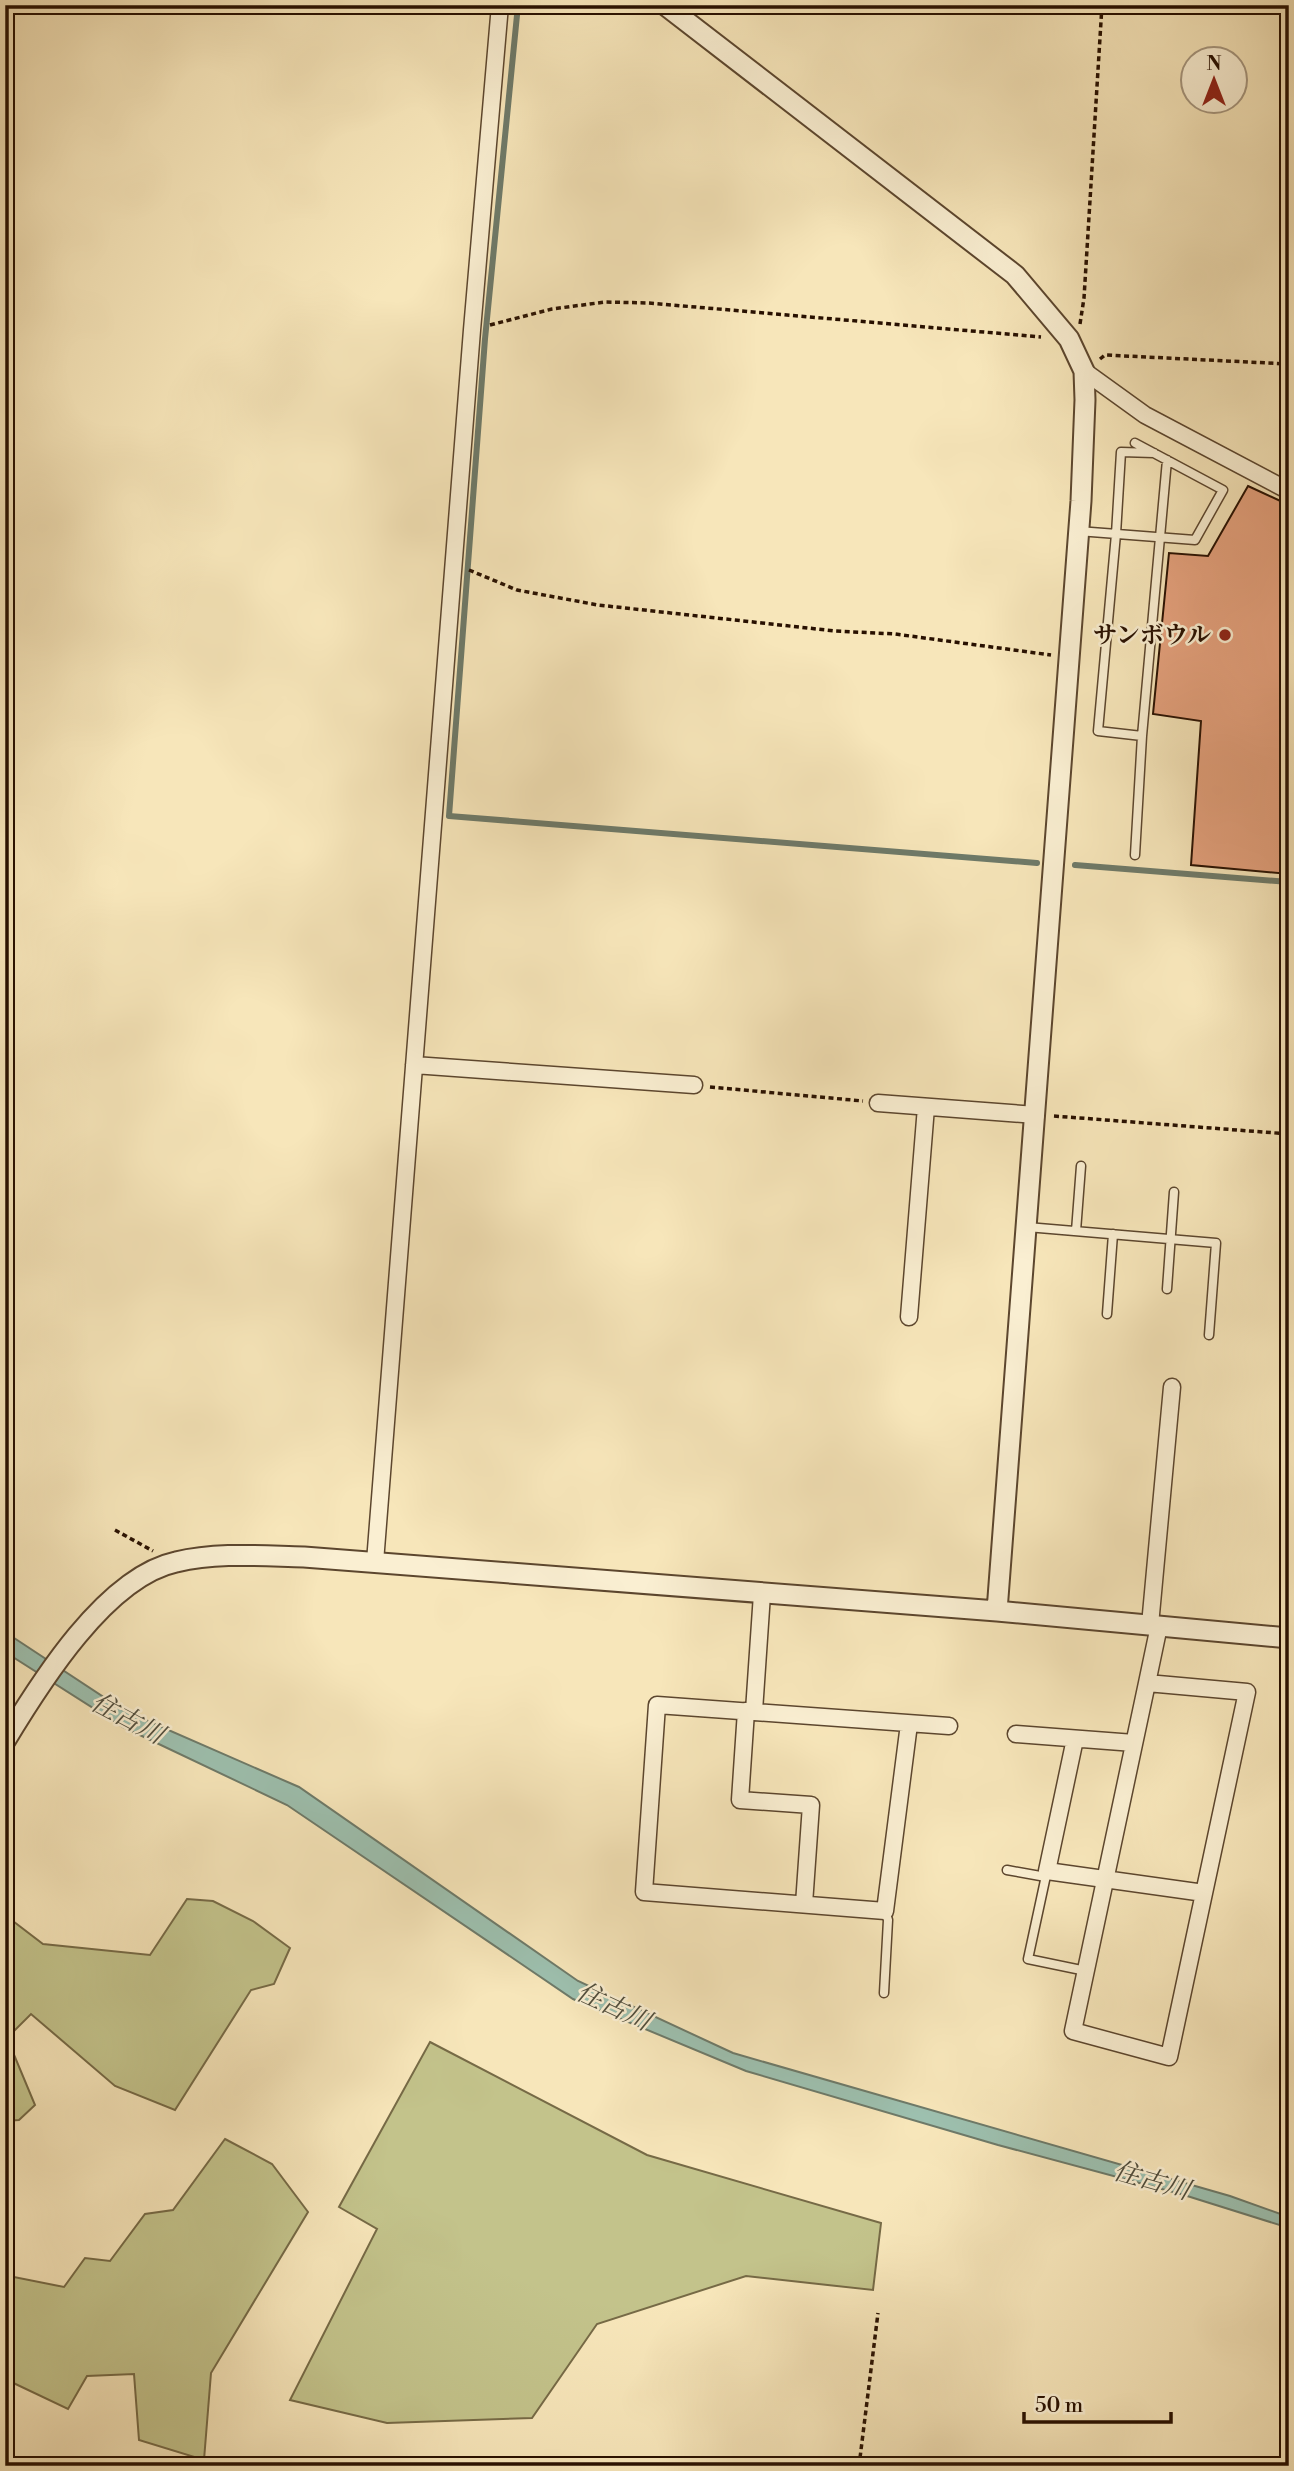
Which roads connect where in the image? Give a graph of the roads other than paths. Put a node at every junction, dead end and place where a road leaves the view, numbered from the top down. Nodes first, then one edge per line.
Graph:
1 (500, 5) edge
2 (665, 5) edge
3 (1084, 371) junction
4 (1135, 443) dead end
5 (1154, 453) junction
6 (1167, 460) junction
7 (1289, 491) edge
8 (1079, 531) junction
9 (1116, 534) junction
10 (1161, 538) junction
11 (1142, 736) junction
12 (1135, 855) dead end
13 (414, 1065) junction
14 (694, 1085) road end
15 (878, 1103) road end
16 (926, 1107) junction
17 (1035, 1115) junction
18 (1081, 1166) dead end
19 (1174, 1192) dead end
20 (1027, 1227) junction
21 (1076, 1231) junction
22 (1113, 1234) junction
23 (1171, 1239) junction
24 (1167, 1289) dead end
25 (1107, 1314) dead end
26 (909, 1317) dead end
27 (1209, 1335) dead end
28 (1172, 1387) dead end
29 (375, 1562) junction
30 (762, 1594) junction
31 (997, 1611) junction
32 (1154, 1625) junction
33 (1289, 1638) edge
34 (1147, 1683) junction
35 (750, 1711) junction
36 (909, 1724) junction
37 (949, 1726) dead end
38 (1016, 1734) dead end
39 (1075, 1739) junction
40 (5, 1741) edge
41 (1134, 1743) junction
42 (1007, 1870) dead end
43 (1047, 1874) junction
44 (1105, 1879) junction
45 (1204, 1893) junction
46 (804, 1904) junction
47 (885, 1911) junction
48 (1086, 1971) junction
49 (884, 1993) dead end

1 - 13 street
2 - 3 street
3 - 7 street
3 - 8 street
4 - 5 lane
5 - 6 lane
5 - 9 lane
6 - 10 lane
6 - 10 lane
8 - 9 lane
8 - 17 street
9 - 10 lane
9 - 11 lane
10 - 11 lane
11 - 12 lane
13 - 14 street
13 - 29 street
15 - 16 street
16 - 17 street
16 - 26 street
17 - 20 street
18 - 21 lane
19 - 23 lane
20 - 21 lane
20 - 31 street
21 - 22 lane
22 - 23 lane
22 - 25 lane
23 - 24 lane
23 - 27 lane
28 - 32 street
29 - 30 street
29 - 40 street
30 - 31 street
30 - 35 street
31 - 32 street
32 - 33 street
32 - 34 street
34 - 41 street
34 - 45 street
35 - 36 street
35 - 46 street
35 - 46 street
36 - 37 street
36 - 47 street
38 - 39 street
39 - 41 street
39 - 43 street
41 - 44 street
42 - 43 lane
43 - 44 street
43 - 48 lane
44 - 45 street
44 - 48 street
45 - 48 street
46 - 47 street
47 - 49 lane

